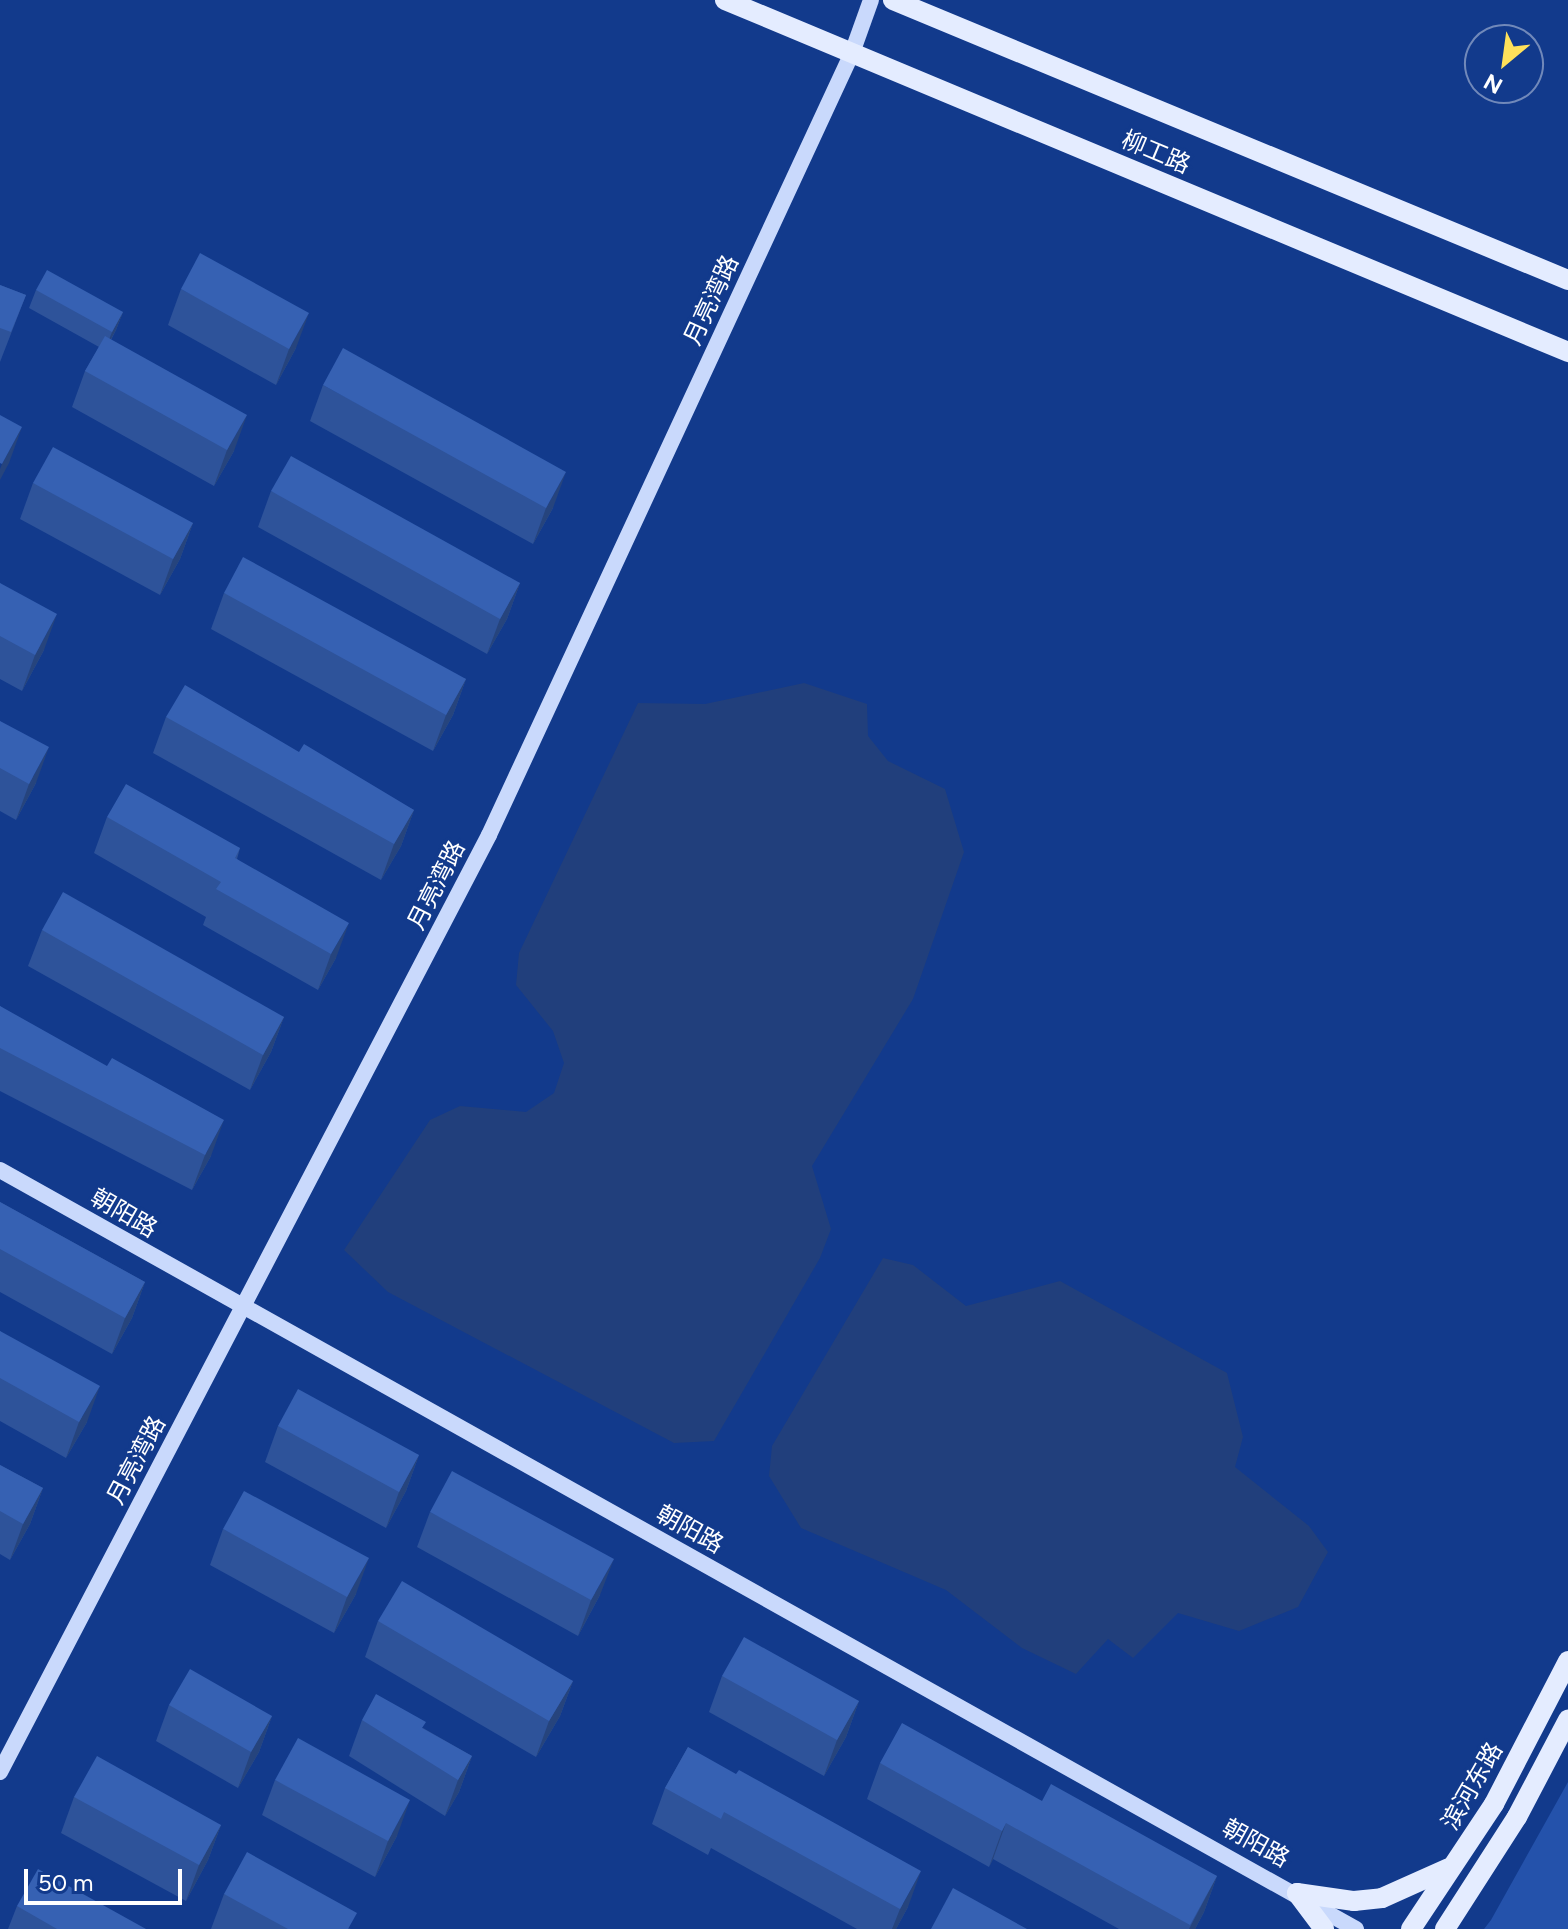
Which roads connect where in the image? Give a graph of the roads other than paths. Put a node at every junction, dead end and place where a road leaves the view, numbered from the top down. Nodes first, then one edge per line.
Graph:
1 (725, 0) edge
2 (871, 0) edge
3 (893, 0) edge
4 (852, 53) junction
5 (1568, 280) edge
6 (1568, 352) edge
7 (0, 1170) edge
8 (243, 1308) junction
9 (1568, 1661) edge
10 (1568, 1720) edge
11 (0, 1772) edge
12 (1459, 1861) junction
13 (1297, 1893) junction
14 (1324, 1929) edge
15 (1356, 1929) edge
16 (1411, 1929) edge
17 (1445, 1929) edge

1 - 4 main road, 柳工路
2 - 4 street, 月亮湾路
3 - 5 main road, 柳工路
4 - 6 main road, 柳工路
4 - 8 street, 月亮湾路
7 - 8 street, 朝阳路
8 - 11 street, 月亮湾路
8 - 13 street, 朝阳路
9 - 12 main road, 滨河东路
10 - 17 main road
12 - 13 main road
12 - 16 main road, 滨河东路
13 - 14 main road
13 - 15 street, 朝阳路

